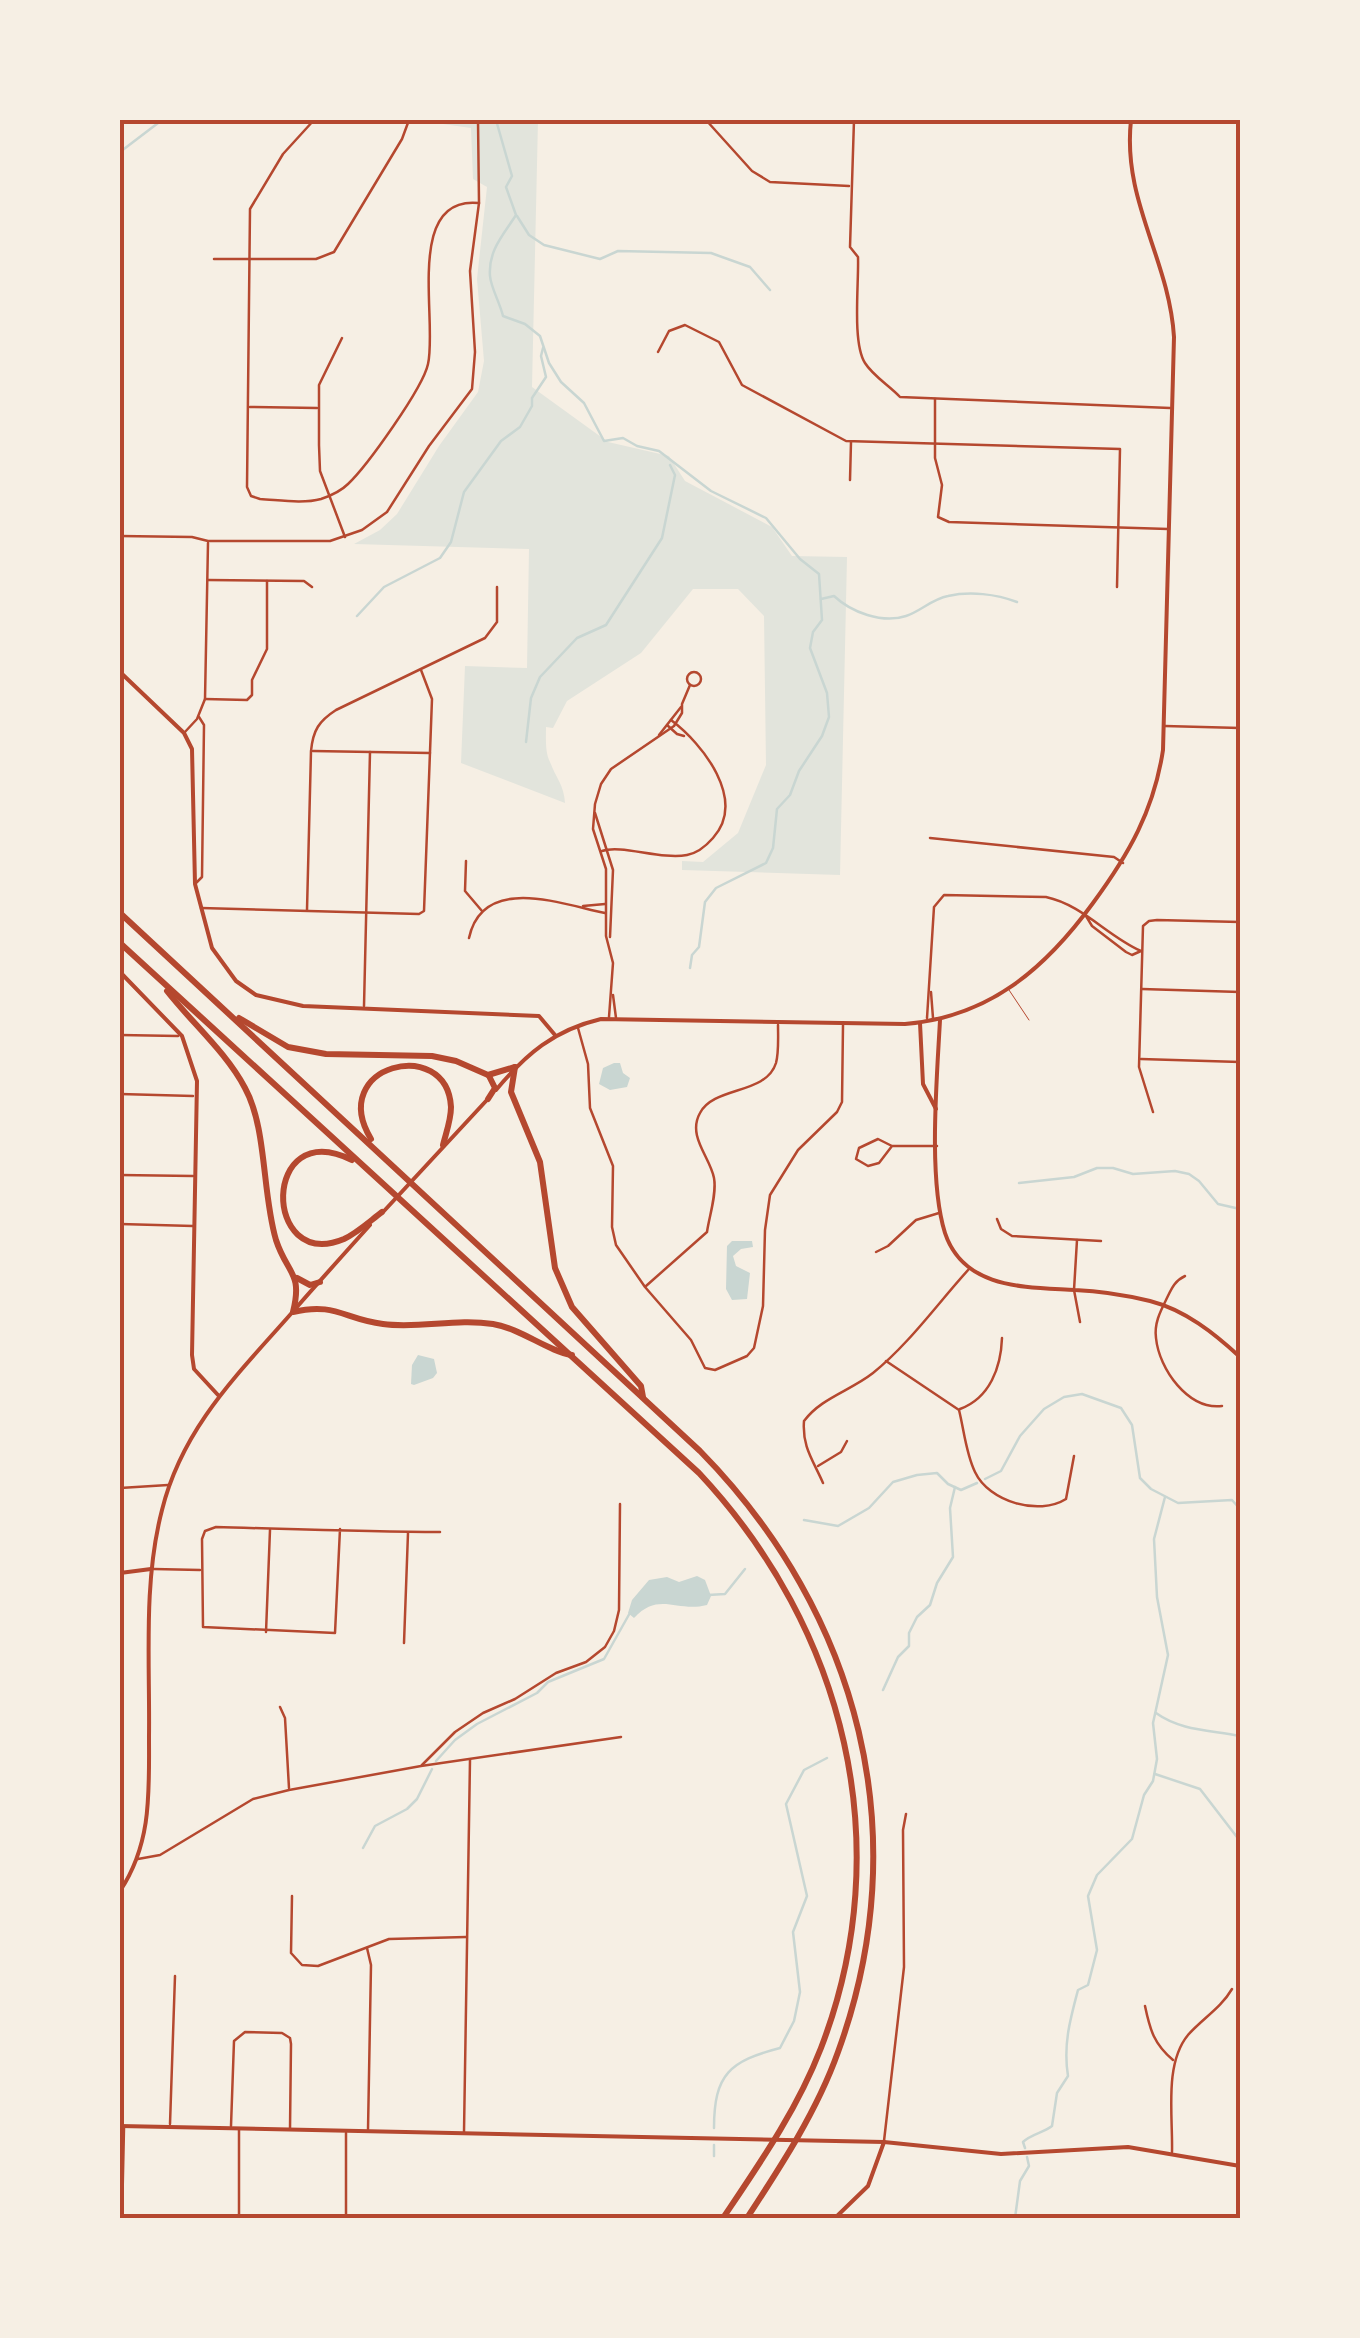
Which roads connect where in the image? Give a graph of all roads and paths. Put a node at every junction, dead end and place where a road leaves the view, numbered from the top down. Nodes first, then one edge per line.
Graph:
1 (314, 120) edge
2 (409, 120) edge
3 (478, 120) edge
4 (706, 120) edge
5 (854, 120) edge
6 (1131, 120) edge
7 (850, 186) junction
8 (479, 203) junction
9 (214, 259) dead end
10 (249, 259) junction
11 (342, 338) dead end
12 (658, 352) dead end
13 (936, 398) junction
14 (248, 407) junction
15 (319, 408) junction
16 (1172, 408) junction
17 (851, 441) junction
18 (934, 444) junction
19 (850, 480) dead end
20 (330, 495) junction
21 (1118, 528) junction
22 (1168, 529) junction
23 (120, 536) edge
24 (345, 538) junction
25 (208, 541) junction
26 (207, 580) junction
27 (267, 581) junction
28 (1116, 586) dead end
29 (312, 587) dead end
30 (497, 587) dead end
31 (421, 670) junction
32 (120, 672) edge
33 (690, 685) dead end
34 (205, 699) junction
35 (199, 717) junction
36 (673, 722) junction
37 (666, 725) junction
38 (1164, 726) junction
39 (1240, 728) edge
40 (672, 729) junction
41 (184, 733) junction
42 (658, 736) junction
43 (686, 736) junction
44 (311, 751) junction
45 (370, 752) junction
46 (430, 753) junction
47 (594, 812) junction
48 (930, 838) dead end
49 (607, 849) junction
50 (601, 852) junction
51 (466, 861) dead end
52 (1123, 863) junction
53 (195, 884) junction
54 (606, 904) junction
55 (582, 907) junction
56 (201, 908) junction
57 (307, 912) junction
58 (367, 912) junction
59 (483, 912) junction
60 (120, 913) edge
61 (606, 913) junction
62 (1085, 914) junction
63 (1240, 922) edge
64 (468, 938) dead end
65 (608, 940) junction
66 (120, 943) edge
67 (1141, 952) junction
68 (120, 972) edge
69 (154, 974) junction
70 (1140, 989) junction
71 (1009, 990) junction
72 (1240, 992) edge
73 (206, 993) junction
74 (364, 1009) junction
75 (613, 1018) junction
76 (1029, 1020) dead end
77 (933, 1021) junction
78 (778, 1022) junction
79 (920, 1023) junction
80 (577, 1025) junction
81 (843, 1025) junction
82 (120, 1034) edge
83 (555, 1035) junction
84 (182, 1036) junction
85 (1139, 1059) junction
86 (1240, 1062) edge
87 (514, 1067) junction
88 (488, 1075) junction
89 (120, 1094) edge
90 (197, 1096) junction
91 (488, 1099) junction
92 (936, 1109) junction
93 (1153, 1112) dead end
94 (443, 1145) junction
95 (892, 1146) junction
96 (937, 1146) junction
97 (377, 1148) junction
98 (364, 1168) junction
99 (120, 1175) edge
100 (196, 1176) junction
101 (382, 1212) junction
102 (940, 1213) junction
103 (997, 1219) dead end
104 (120, 1224) edge
105 (195, 1226) junction
106 (1076, 1240) junction
107 (1101, 1241) dead end
108 (876, 1252) dead end
109 (970, 1268) junction
110 (1185, 1276) dead end
111 (296, 1277) junction
112 (320, 1282) junction
113 (645, 1287) junction
114 (1074, 1290) junction
115 (1163, 1305) junction
116 (293, 1312) junction
117 (1080, 1322) dead end
118 (1002, 1338) dead end
119 (572, 1355) junction
120 (1240, 1357) edge
121 (886, 1361) junction
122 (218, 1395) junction
123 (644, 1398) junction
124 (1222, 1406) dead end
125 (959, 1410) junction
126 (847, 1441) dead end
127 (1074, 1456) dead end
128 (816, 1467) junction
129 (823, 1482) dead end
130 (169, 1485) junction
131 (120, 1488) edge
132 (620, 1504) dead end
133 (270, 1528) junction
134 (340, 1529) junction
135 (408, 1532) junction
136 (440, 1532) dead end
137 (151, 1569) junction
138 (202, 1570) junction
139 (120, 1573) edge
140 (266, 1632) junction
141 (404, 1642) dead end
142 (280, 1707) dead end
143 (621, 1738) dead end
144 (470, 1760) junction
145 (421, 1766) junction
146 (289, 1790) junction
147 (906, 1814) dead end
148 (138, 1860) junction
149 (120, 1891) edge
150 (292, 1896) dead end
151 (468, 1937) junction
152 (366, 1947) junction
153 (175, 1976) dead end
154 (1232, 1990) dead end
155 (1145, 2006) dead end
156 (1175, 2060) junction
157 (122, 2126) edge
158 (170, 2126) junction
159 (231, 2129) junction
160 (240, 2129) junction
161 (290, 2130) junction
162 (368, 2131) junction
163 (346, 2132) junction
164 (464, 2133) junction
165 (884, 2142) junction
166 (1172, 2154) junction
167 (1240, 2166) edge
168 (122, 2218) edge
169 (239, 2218) edge
170 (346, 2218) edge
171 (723, 2218) edge
172 (747, 2218) edge
173 (835, 2218) edge

1 - 10 street
2 - 10 street
3 - 8 street
4 - 7 street
5 - 7 street
6 - 16 street
7 - 13 street
8 - 20 street
8 - 24 street
9 - 10 street
10 - 14 street
11 - 15 street
12 - 17 street
13 - 16 street
13 - 18 street
14 - 15 street
14 - 20 street
15 - 20 street
16 - 22 street
17 - 18 street
17 - 19 street
18 - 21 street
18 - 21 street
20 - 24 street
21 - 22 street
21 - 28 street
22 - 38 street
23 - 25 street
24 - 25 street
25 - 26 street
26 - 27 street
26 - 34 street
27 - 29 street
27 - 34 street
30 - 31 street
31 - 44 street
31 - 46 street
32 - 41 street
33 - 36 street
34 - 35 street
35 - 41 street
35 - 53 street
36 - 37 street
36 - 40 street
36 - 43 street
37 - 40 street
37 - 42 street
38 - 39 street
38 - 52 street
40 - 42 street
40 - 43 street
41 - 53 street
42 - 47 street
43 - 49 street
44 - 45 street
44 - 57 street
45 - 46 street
45 - 58 street
46 - 58 street
47 - 49 street
47 - 50 street
48 - 52 street
49 - 50 street
49 - 65 street
50 - 54 street
51 - 59 street
52 - 62 street
53 - 56 street
54 - 55 street
54 - 61 street
55 - 59 street
55 - 61 street
56 - 57 street
56 - 74 street
57 - 58 street
58 - 74 street
59 - 64 street
60 - 73 highway
61 - 65 street
62 - 67 street
62 - 71 street
62 - 77 street
63 - 67 street
65 - 75 street
66 - 69 highway
67 - 70 street
68 - 84 street
69 - 98 highway
69 - 111 highway
70 - 72 street
70 - 85 street
71 - 76 lane
71 - 77 street
73 - 88 highway
73 - 97 highway
74 - 83 street
75 - 78 street
75 - 80 street
77 - 79 street
77 - 92 street
78 - 81 street
78 - 113 street
79 - 81 street
79 - 92 street
80 - 83 street
80 - 113 street
81 - 113 street
82 - 84 street
83 - 87 street
84 - 90 street
85 - 86 street
85 - 93 street
87 - 88 highway
87 - 91 street
87 - 123 highway
88 - 91 highway
89 - 90 street
90 - 100 street
91 - 94 street
92 - 96 street
94 - 97 highway
94 - 101 street
95 - 95 street
95 - 96 street
96 - 102 street
97 - 123 highway
98 - 101 highway
98 - 119 highway
99 - 100 street
100 - 105 street
101 - 112 street
102 - 108 street
102 - 109 street
103 - 106 street
104 - 105 street
105 - 122 street
106 - 107 street
106 - 114 street
109 - 114 street
109 - 121 street
110 - 115 street
111 - 112 highway
111 - 116 highway
112 - 116 street
114 - 115 street
114 - 117 street
115 - 120 street
115 - 124 street
116 - 119 highway
116 - 122 street
118 - 125 street
119 - 171 highway
121 - 125 street
121 - 128 street
122 - 130 street
123 - 172 highway
125 - 127 street
126 - 128 street
128 - 129 street
130 - 131 street
130 - 137 street
132 - 145 street
133 - 134 street
133 - 138 street
133 - 140 street
134 - 135 street
134 - 140 street
135 - 136 street
135 - 141 street
137 - 138 street
137 - 139 street
137 - 148 street
138 - 140 street
142 - 146 street
143 - 144 street
144 - 145 street
144 - 151 street
145 - 146 street
146 - 148 street
147 - 165 street
148 - 149 street
150 - 152 street
151 - 152 street
151 - 164 street
152 - 162 street
153 - 158 street
154 - 156 street
155 - 156 street
156 - 166 street
157 - 158 street
157 - 168 street
158 - 159 street
159 - 160 street
159 - 161 street
160 - 161 street
160 - 169 street
161 - 163 street
162 - 163 street
162 - 164 street
163 - 170 street
164 - 165 street
165 - 166 street
165 - 173 street
166 - 167 street

